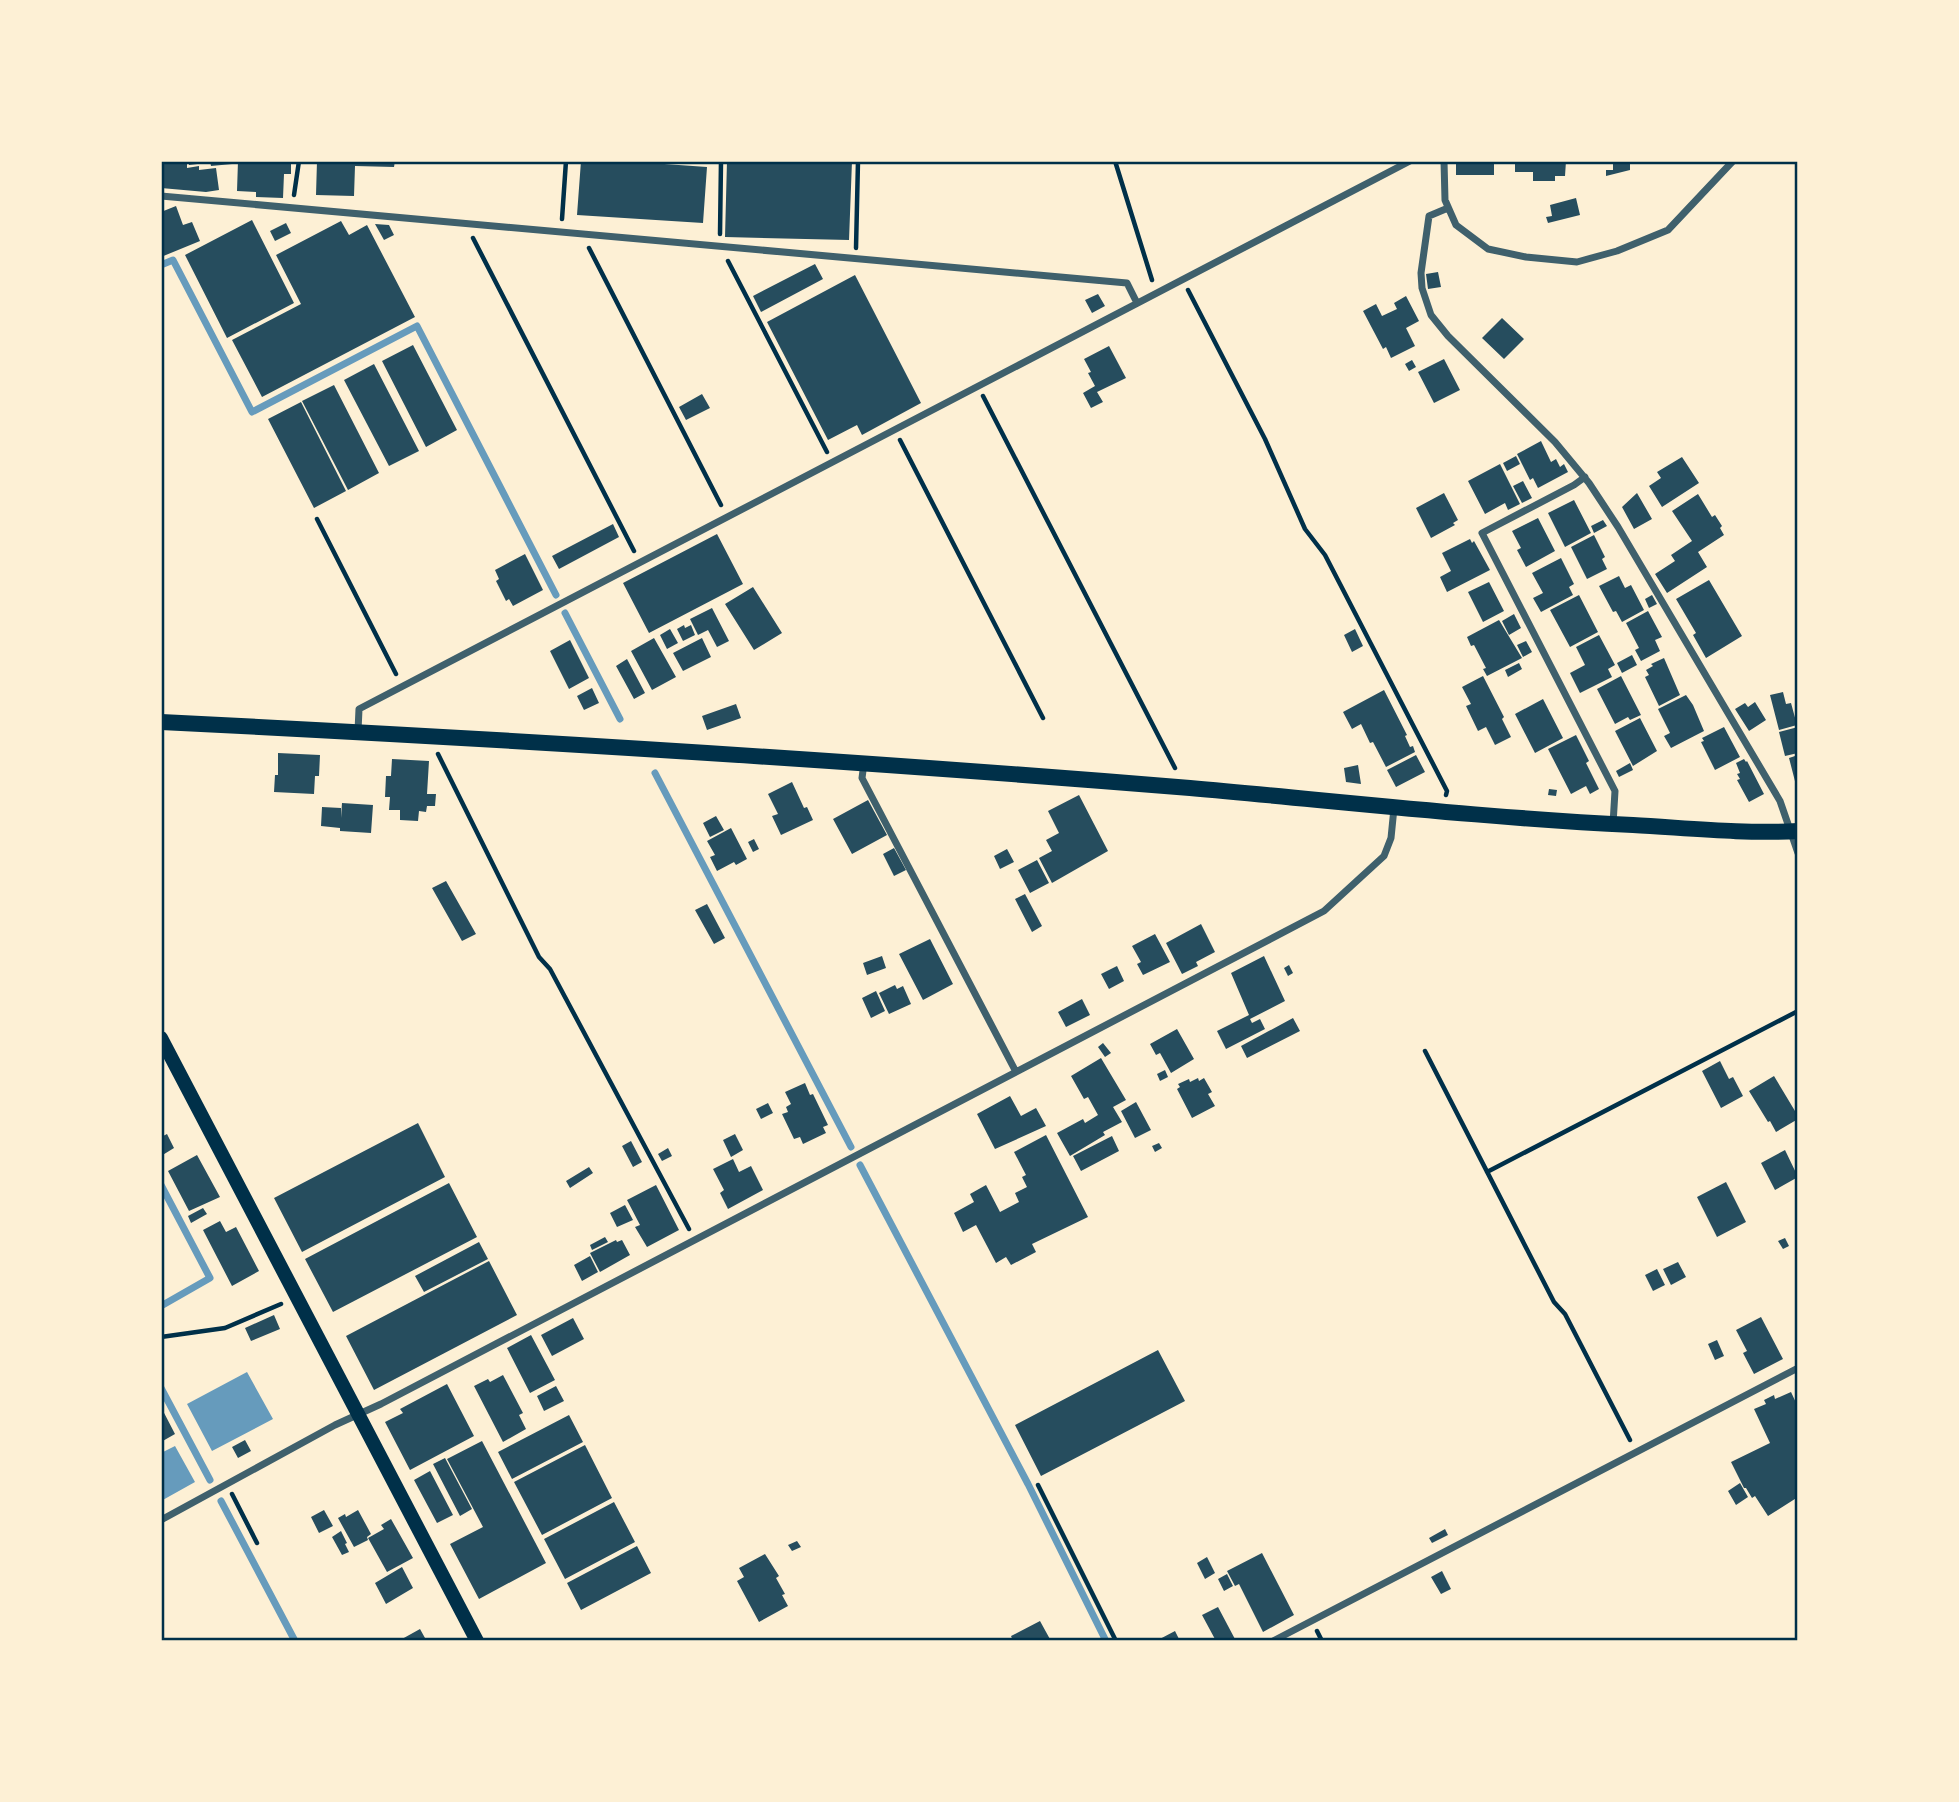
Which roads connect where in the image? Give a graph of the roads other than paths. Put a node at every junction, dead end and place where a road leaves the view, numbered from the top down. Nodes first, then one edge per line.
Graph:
1 (1410, 161) edge
2 (1444, 161) edge
3 (1733, 161) edge
4 (161, 196) edge
5 (1448, 208) junction
6 (1138, 303) junction
7 (1584, 477) junction
8 (161, 722) edge
9 (358, 732) junction
10 (864, 762) junction
11 (1394, 808) junction
12 (1613, 824) junction
13 (1795, 831) edge
14 (1798, 853) edge
15 (161, 1038) edge
16 (1016, 1072) junction
17 (1798, 1368) edge
18 (358, 1415) junction
19 (161, 1520) edge
20 (477, 1641) edge
21 (1273, 1641) edge

1 - 6 street
2 - 5 street
3 - 5 street
4 - 6 street
5 - 7 street
6 - 9 street
7 - 12 street
7 - 13 street
8 - 9 main road
9 - 10 main road
10 - 11 main road
10 - 16 street
11 - 12 main road
11 - 16 street
12 - 13 main road
13 - 14 street
15 - 18 main road
16 - 18 street
17 - 21 street
18 - 19 street
18 - 20 main road

